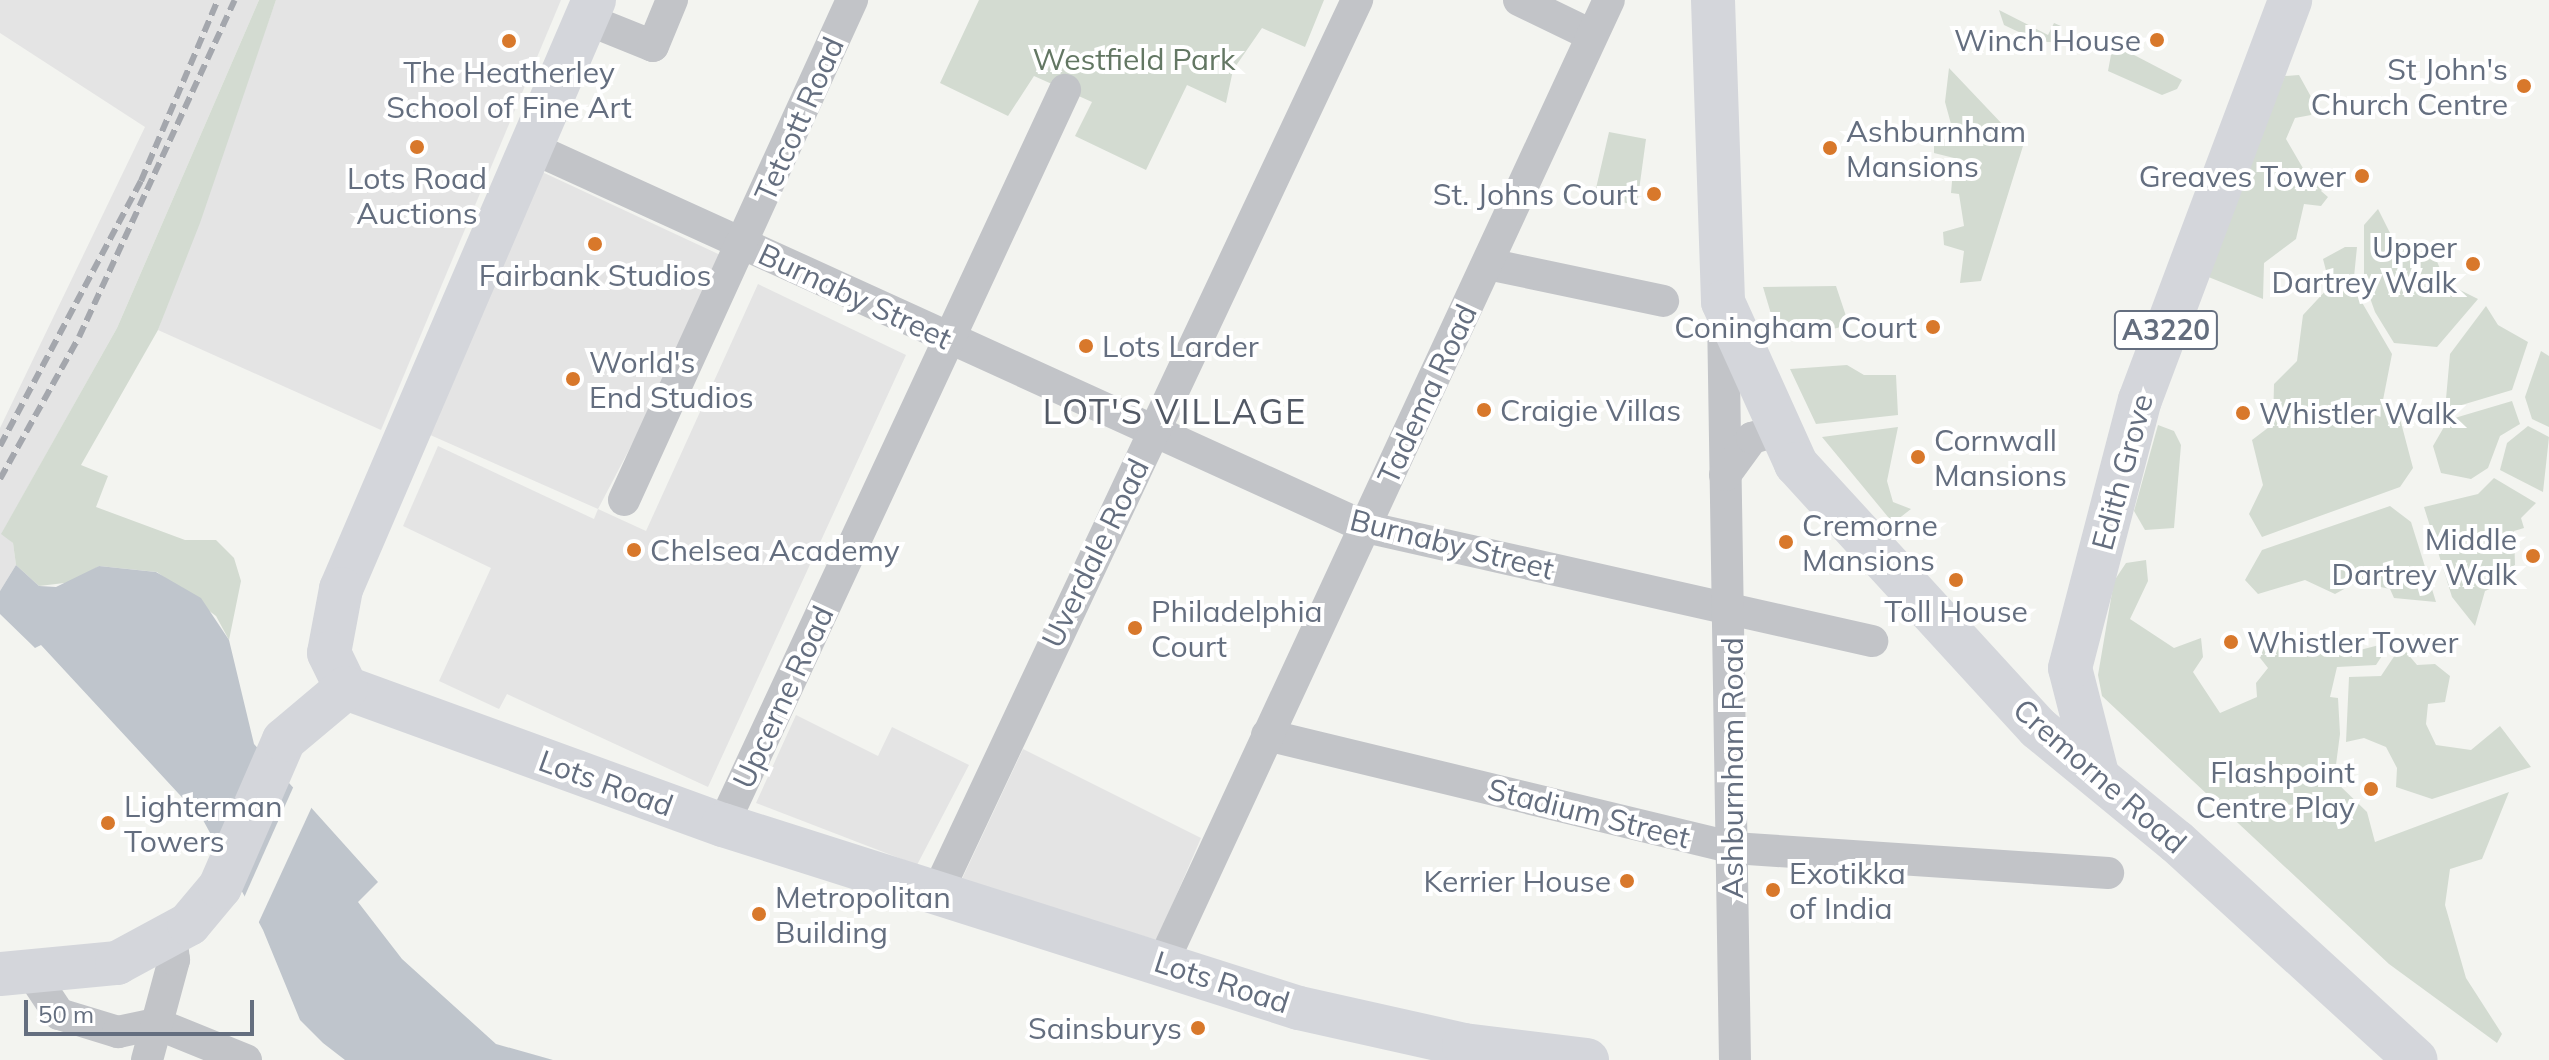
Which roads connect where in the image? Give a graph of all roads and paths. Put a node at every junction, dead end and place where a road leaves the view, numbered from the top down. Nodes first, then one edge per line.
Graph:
1 (672, 0) edge
2 (852, 0) edge
3 (1357, 0) edge
4 (1519, 0) edge
5 (1609, 0) edge
6 (1713, 0) edge
7 (2290, 0) edge
8 (590, 10) edge
9 (1591, 35) junction
10 (1065, 90) dead end
11 (528, 146) junction
12 (744, 244) junction
13 (1488, 264) junction
14 (1663, 301) dead end
15 (1723, 302) junction
16 (948, 339) junction
17 (1738, 345) joint
18 (1777, 431) junction
19 (1153, 434) junction
20 (1725, 475) junction
21 (624, 500) dead end
22 (1365, 527) junction
23 (1731, 611) junction
24 (1872, 641) dead end
25 (2070, 668) junction
26 (1993, 675) junction
27 (346, 688) junction
28 (1267, 735) junction
29 (2096, 770) junction
30 (723, 825) junction
31 (1733, 848) junction
32 (2108, 873) dead end
33 (938, 891) junction
34 (171, 937) junction
35 (1163, 962) junction
36 (16, 974) edge
37 (157, 1024) junction
38 (2413, 1059) edge
39 (147, 1060) edge
40 (246, 1060) edge
41 (1587, 1060) edge
42 (1735, 1060) edge

1 - 8 street
2 - 12 street, Tetcott Road
3 - 19 street, Uverdale Road
4 - 9 street
5 - 9 street, Tadema Road
6 - 15 main road, Ashburnham Road
7 - 25 main road, Edith Grove / A3220
8 - 11 main road
9 - 13 street, Tadema Road
10 - 16 street, Upcerne Road
11 - 12 street, Burnaby Street
11 - 27 main road
12 - 16 street, Burnaby Street
12 - 21 street, Tetcott Road
13 - 14 street
13 - 22 street, Tadema Road
15 - 17 main road, Ashburnham Road
15 - 20 street, Ashburnham Road
16 - 19 street, Burnaby Street
16 - 30 street, Upcerne Road
17 - 18 main road, Cremorne Road
18 - 20 street
18 - 26 main road, Cremorne Road
19 - 22 street, Burnaby Street
19 - 33 street, Uverdale Road
20 - 23 street, Ashburnham Road
22 - 23 street, Burnaby Street
22 - 28 street, Tadema Road
23 - 24 street, Burnaby Street
23 - 31 street, Ashburnham Road
25 - 26 main road
25 - 29 main road, Edith Grove / A3220
26 - 29 main road, Cremorne Road
27 - 30 main road, Lots Road
27 - 34 main road
28 - 31 street, Stadium Street
28 - 35 street, Tadema Road
29 - 38 main road, Cremorne Road
30 - 33 main road, Lots Road
31 - 32 street, Stadium Street
31 - 42 street, Ashburnham Road
33 - 35 main road, Lots Road
34 - 36 main road
34 - 37 street
35 - 41 main road, Lots Road
36 - 37 street
37 - 39 street
37 - 40 street

